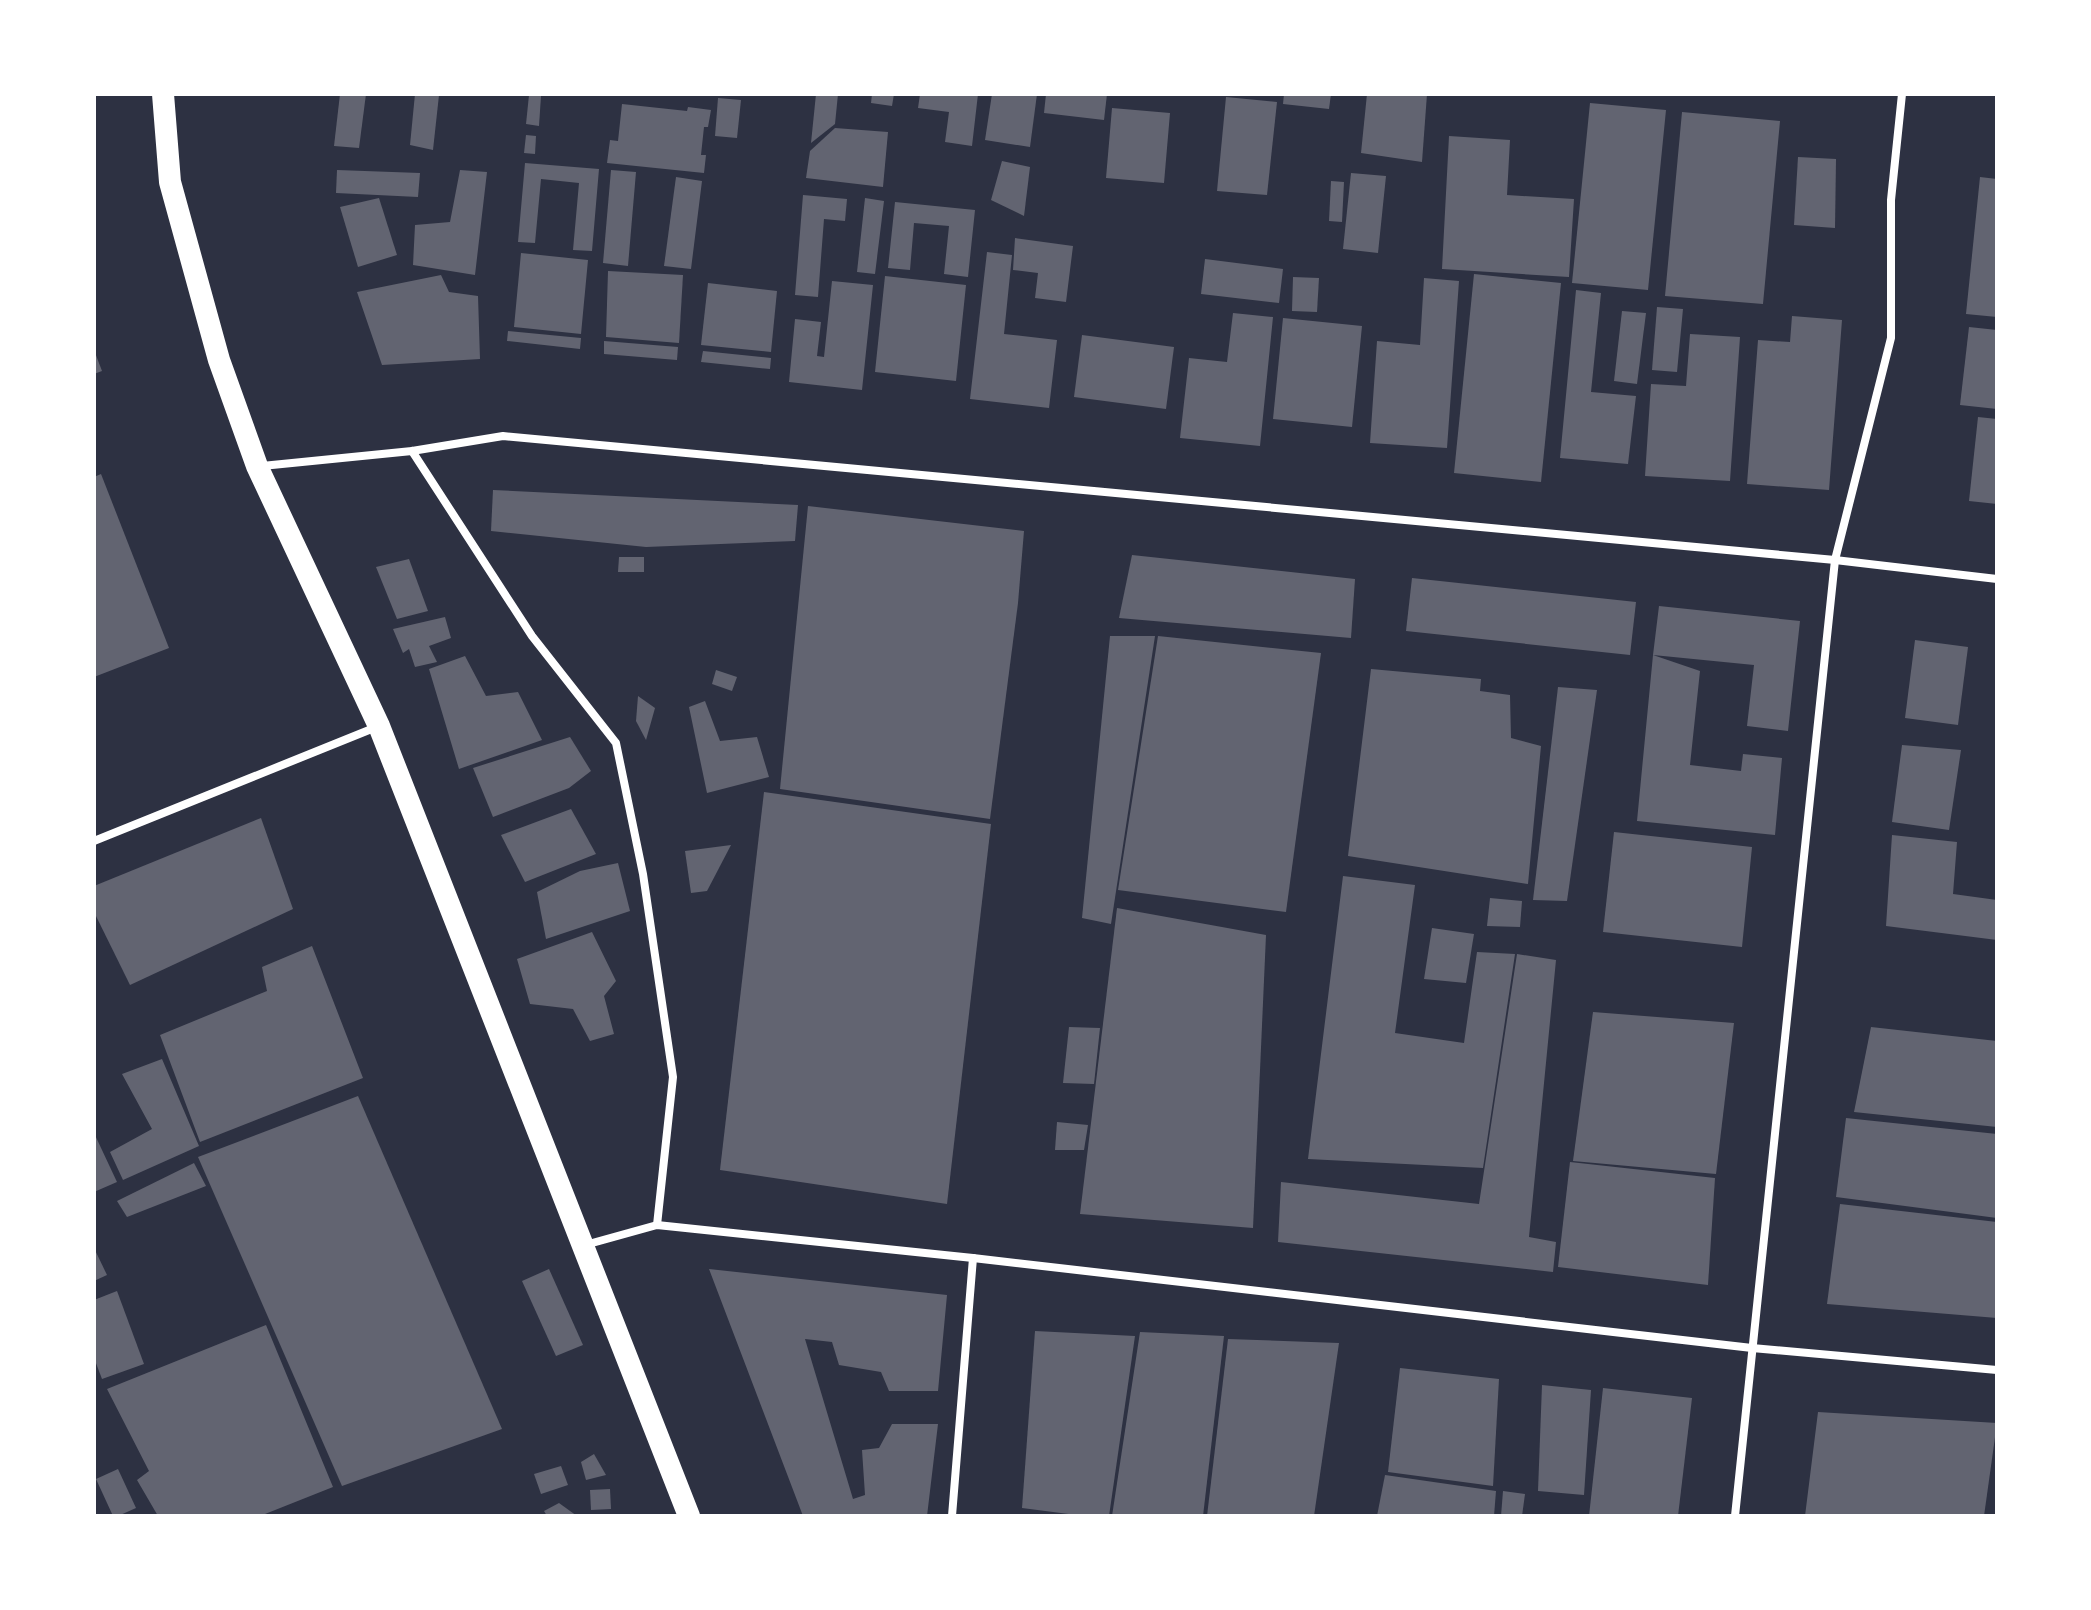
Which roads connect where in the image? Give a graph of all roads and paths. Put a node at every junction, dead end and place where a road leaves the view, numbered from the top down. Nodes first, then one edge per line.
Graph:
1 (163, 94) edge
2 (1902, 94) edge
3 (412, 451) junction
4 (257, 466) junction
5 (1835, 560) junction
6 (1997, 579) edge
7 (379, 726) junction
8 (94, 841) edge
9 (657, 1225) junction
10 (583, 1246) junction
11 (973, 1258) junction
12 (1752, 1348) junction
13 (1997, 1370) edge
14 (689, 1516) edge
15 (952, 1516) edge
16 (1735, 1516) edge

1 - 4 highway
2 - 5 street
3 - 4 street
3 - 5 street
3 - 9 street
4 - 7 highway
5 - 6 street
5 - 12 street
7 - 8 street
7 - 10 highway
9 - 10 street
9 - 11 street
10 - 14 highway
11 - 12 street
11 - 15 street
12 - 13 street
12 - 16 street

